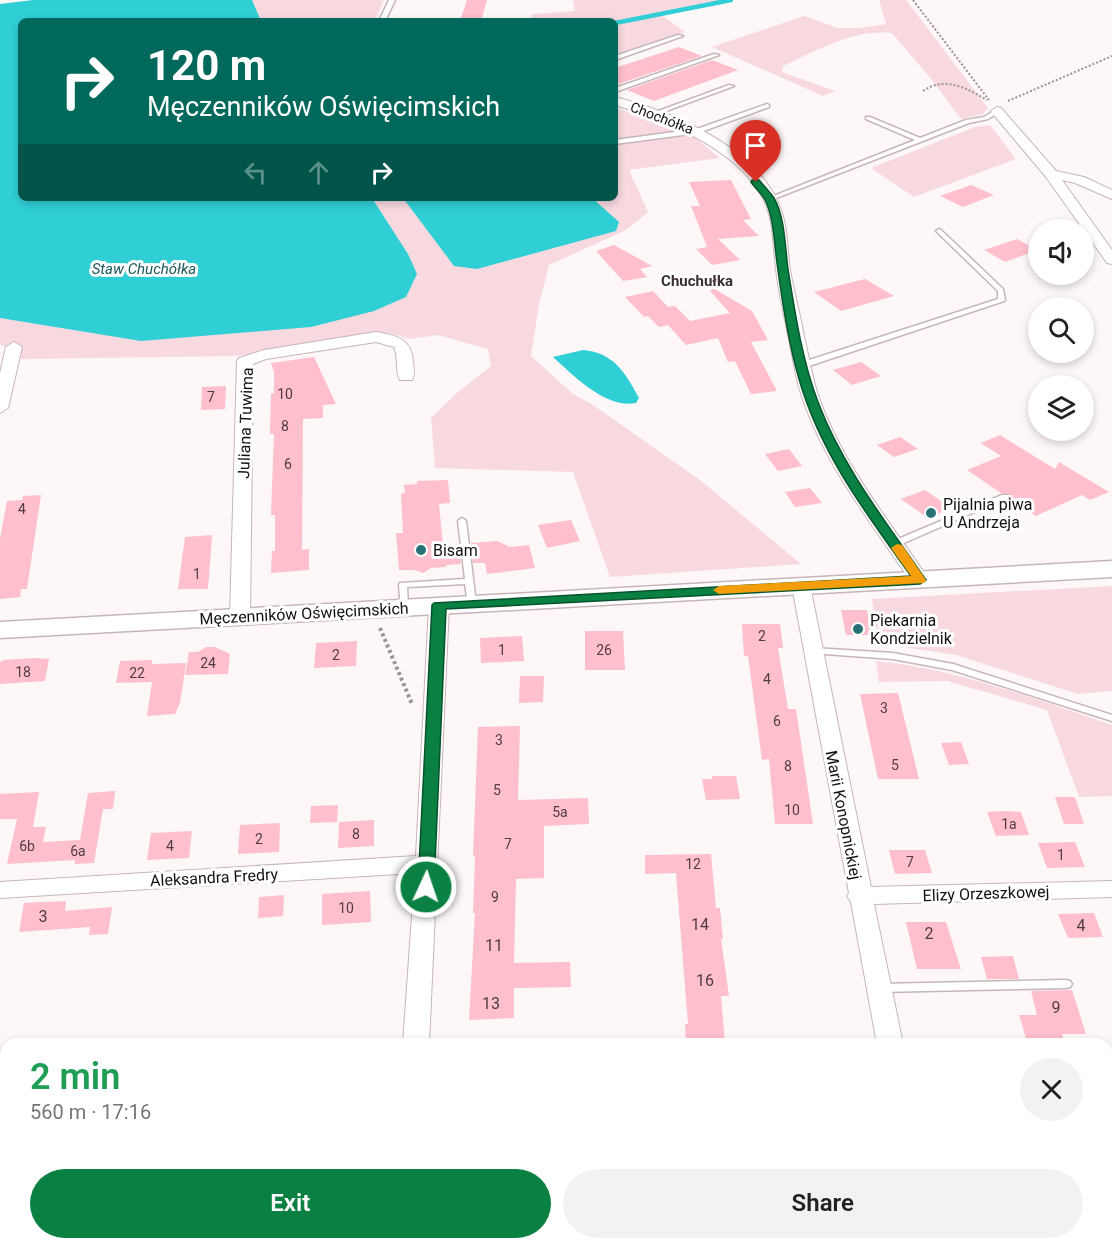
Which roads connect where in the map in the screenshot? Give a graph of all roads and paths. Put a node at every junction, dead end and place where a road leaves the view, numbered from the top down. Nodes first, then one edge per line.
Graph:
1 (392, 0) edge
2 (914, 0) edge
3 (383, 18) edge
4 (680, 36) dead end
5 (716, 55) dead end
6 (1112, 56) edge
7 (618, 57) edge
8 (731, 86) dead end
9 (618, 89) edge
10 (923, 91) dead end
11 (618, 102) edge
12 (767, 106) dead end
13 (994, 106) junction
14 (656, 113) junction
15 (868, 118) dead end
16 (698, 131) junction
17 (921, 140) junction
18 (618, 142) edge
19 (1051, 174) junction
20 (1112, 195) edge
21 (769, 199) junction
22 (939, 231) dead end
23 (1112, 260) edge
24 (14, 347) dead end
25 (803, 365) junction
26 (406, 377) dead end
27 (0, 408) edge
28 (1005, 497) dead end
29 (462, 521) dead end
30 (894, 544) junction
31 (1112, 569) edge
32 (920, 580) junction
33 (801, 586) junction
34 (470, 592) junction
35 (439, 605) junction
36 (404, 607) junction
37 (240, 616) junction
38 (0, 630) edge
39 (814, 651) junction
40 (1112, 718) edge
41 (427, 864) junction
42 (1112, 889) edge
43 (0, 890) edge
44 (859, 896) junction
45 (1066, 984) dead end
46 (879, 987) junction
47 (416, 1038) edge
48 (889, 1038) edge

1 - 3 lane
2 - 13 path
4 - 7 lane
5 - 9 lane
6 - 13 path
8 - 14 lane
10 - 13 path
11 - 14 street, Chochółka
12 - 16 lane
13 - 17 lane
13 - 19 street
14 - 16 street, Chochółka
15 - 17 lane
16 - 18 lane
16 - 21 street, Chochółka
17 - 21 lane
19 - 20 street
19 - 23 street
21 - 25 street, Chochółka
22 - 25 lane
24 - 27 street
25 - 30 street, Chochółka
26 - 37 street, Juliana Tuwima
28 - 30 lane
29 - 34 lane
30 - 32 street, Chochółka
31 - 32 main road, Męczenników Oświęcimskich
32 - 33 main road, Męczenników Oświęcimskich
33 - 34 main road, Męczenników Oświęcimskich
33 - 39 street, Marii Konopnickiej
34 - 35 main road, Męczenników Oświęcimskich
34 - 36 lane
35 - 36 main road, Męczenników Oświęcimskich
35 - 41 street
36 - 37 main road, Męczenników Oświęcimskich
37 - 38 main road, Męczenników Oświęcimskich
39 - 40 lane
39 - 44 street, Marii Konopnickiej
41 - 43 street, Aleksandra Fredry
41 - 47 street
42 - 44 street, Elizy Orzeszkowej
44 - 46 street, Marii Konopnickiej
45 - 46 lane
46 - 48 street, Marii Konopnickiej

